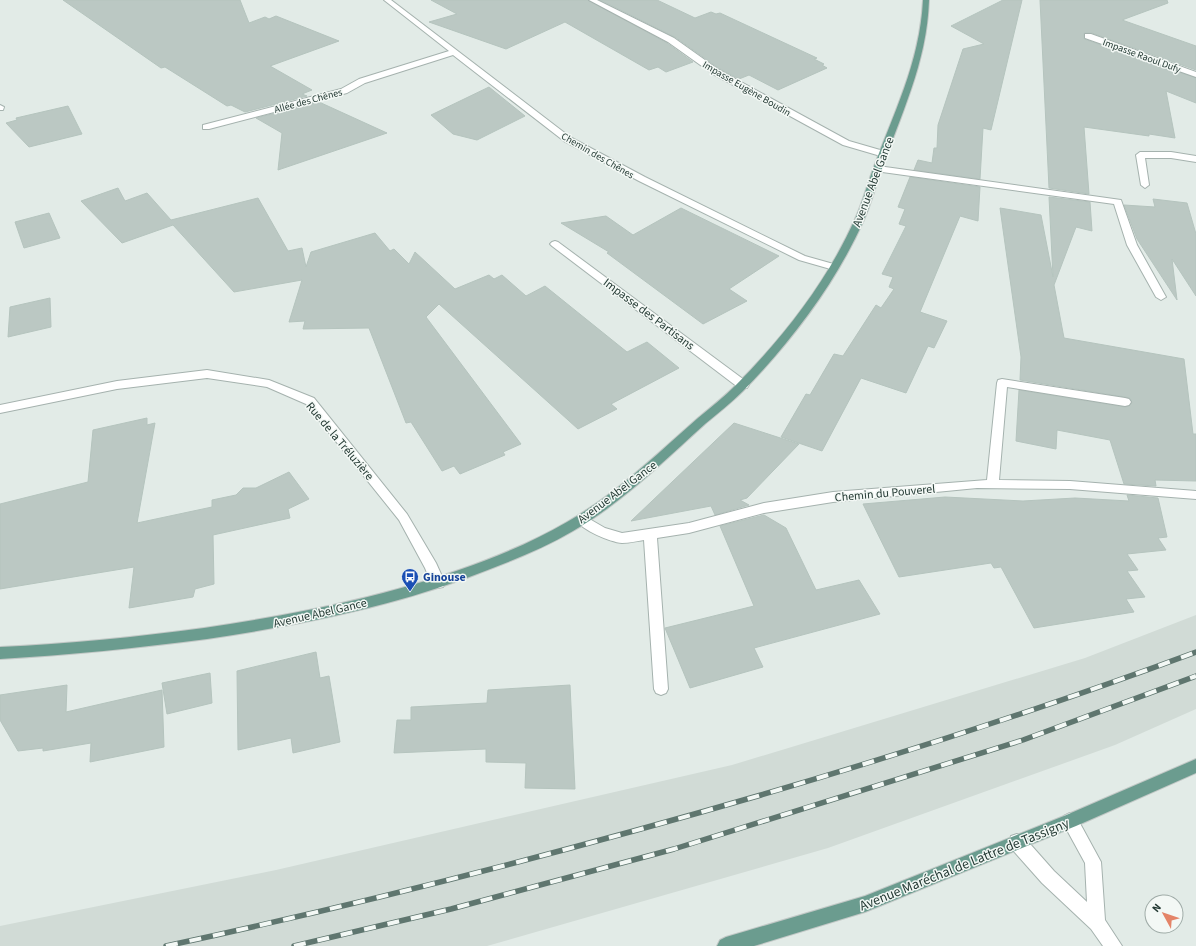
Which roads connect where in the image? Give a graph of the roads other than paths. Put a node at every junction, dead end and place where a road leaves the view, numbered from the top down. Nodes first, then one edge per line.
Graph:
1 (387, 0) edge
2 (592, 0) edge
3 (926, 0) edge
4 (1088, 36) dead end
5 (454, 52) junction
6 (1196, 75) edge
7 (206, 126) dead end
8 (884, 154) junction
9 (1196, 159) edge
10 (878, 169) junction
11 (1145, 185) dead end
12 (555, 244) dead end
13 (834, 268) junction
14 (1161, 297) dead end
15 (743, 385) junction
16 (1125, 402) dead end
17 (0, 409) edge
18 (993, 484) junction
19 (1196, 495) edge
20 (582, 520) junction
21 (650, 535) junction
22 (438, 583) junction
23 (0, 653) edge
24 (661, 690) dead end
25 (1196, 766) edge
26 (1070, 821) junction
27 (1017, 842) junction
28 (1097, 923) junction
29 (726, 946) edge
30 (1113, 946) edge

1 - 5 street, Chemin des Chênes
2 - 8 street, Impasse Eugène Boudin
3 - 8 main road, Avenue Abel Gance
4 - 6 street, Impasse Raoul Dufy
5 - 7 street, Allée des Chênes
5 - 13 street, Chemin des Chênes
8 - 10 main road, Avenue Abel Gance
9 - 11 street
10 - 13 main road, Avenue Abel Gance
10 - 14 street
12 - 15 street, Impasse des Partisans
13 - 15 main road, Avenue Abel Gance
15 - 20 main road, Avenue Abel Gance
16 - 18 street
17 - 22 street, Rue de la Tréluzière
18 - 19 street, Chemin du Pouverel
18 - 21 street, Chemin du Pouverel
20 - 21 street, Chemin du Pouverel
20 - 22 main road, Avenue Abel Gance
21 - 24 street
22 - 23 main road, Avenue Abel Gance
25 - 26 main road, Avenue Maréchal de Lattre de Tassigny
26 - 27 main road, Avenue Maréchal de Lattre de Tassigny
26 - 28 street
27 - 28 street
27 - 29 main road, Avenue Maréchal de Lattre de Tassigny
28 - 30 street

